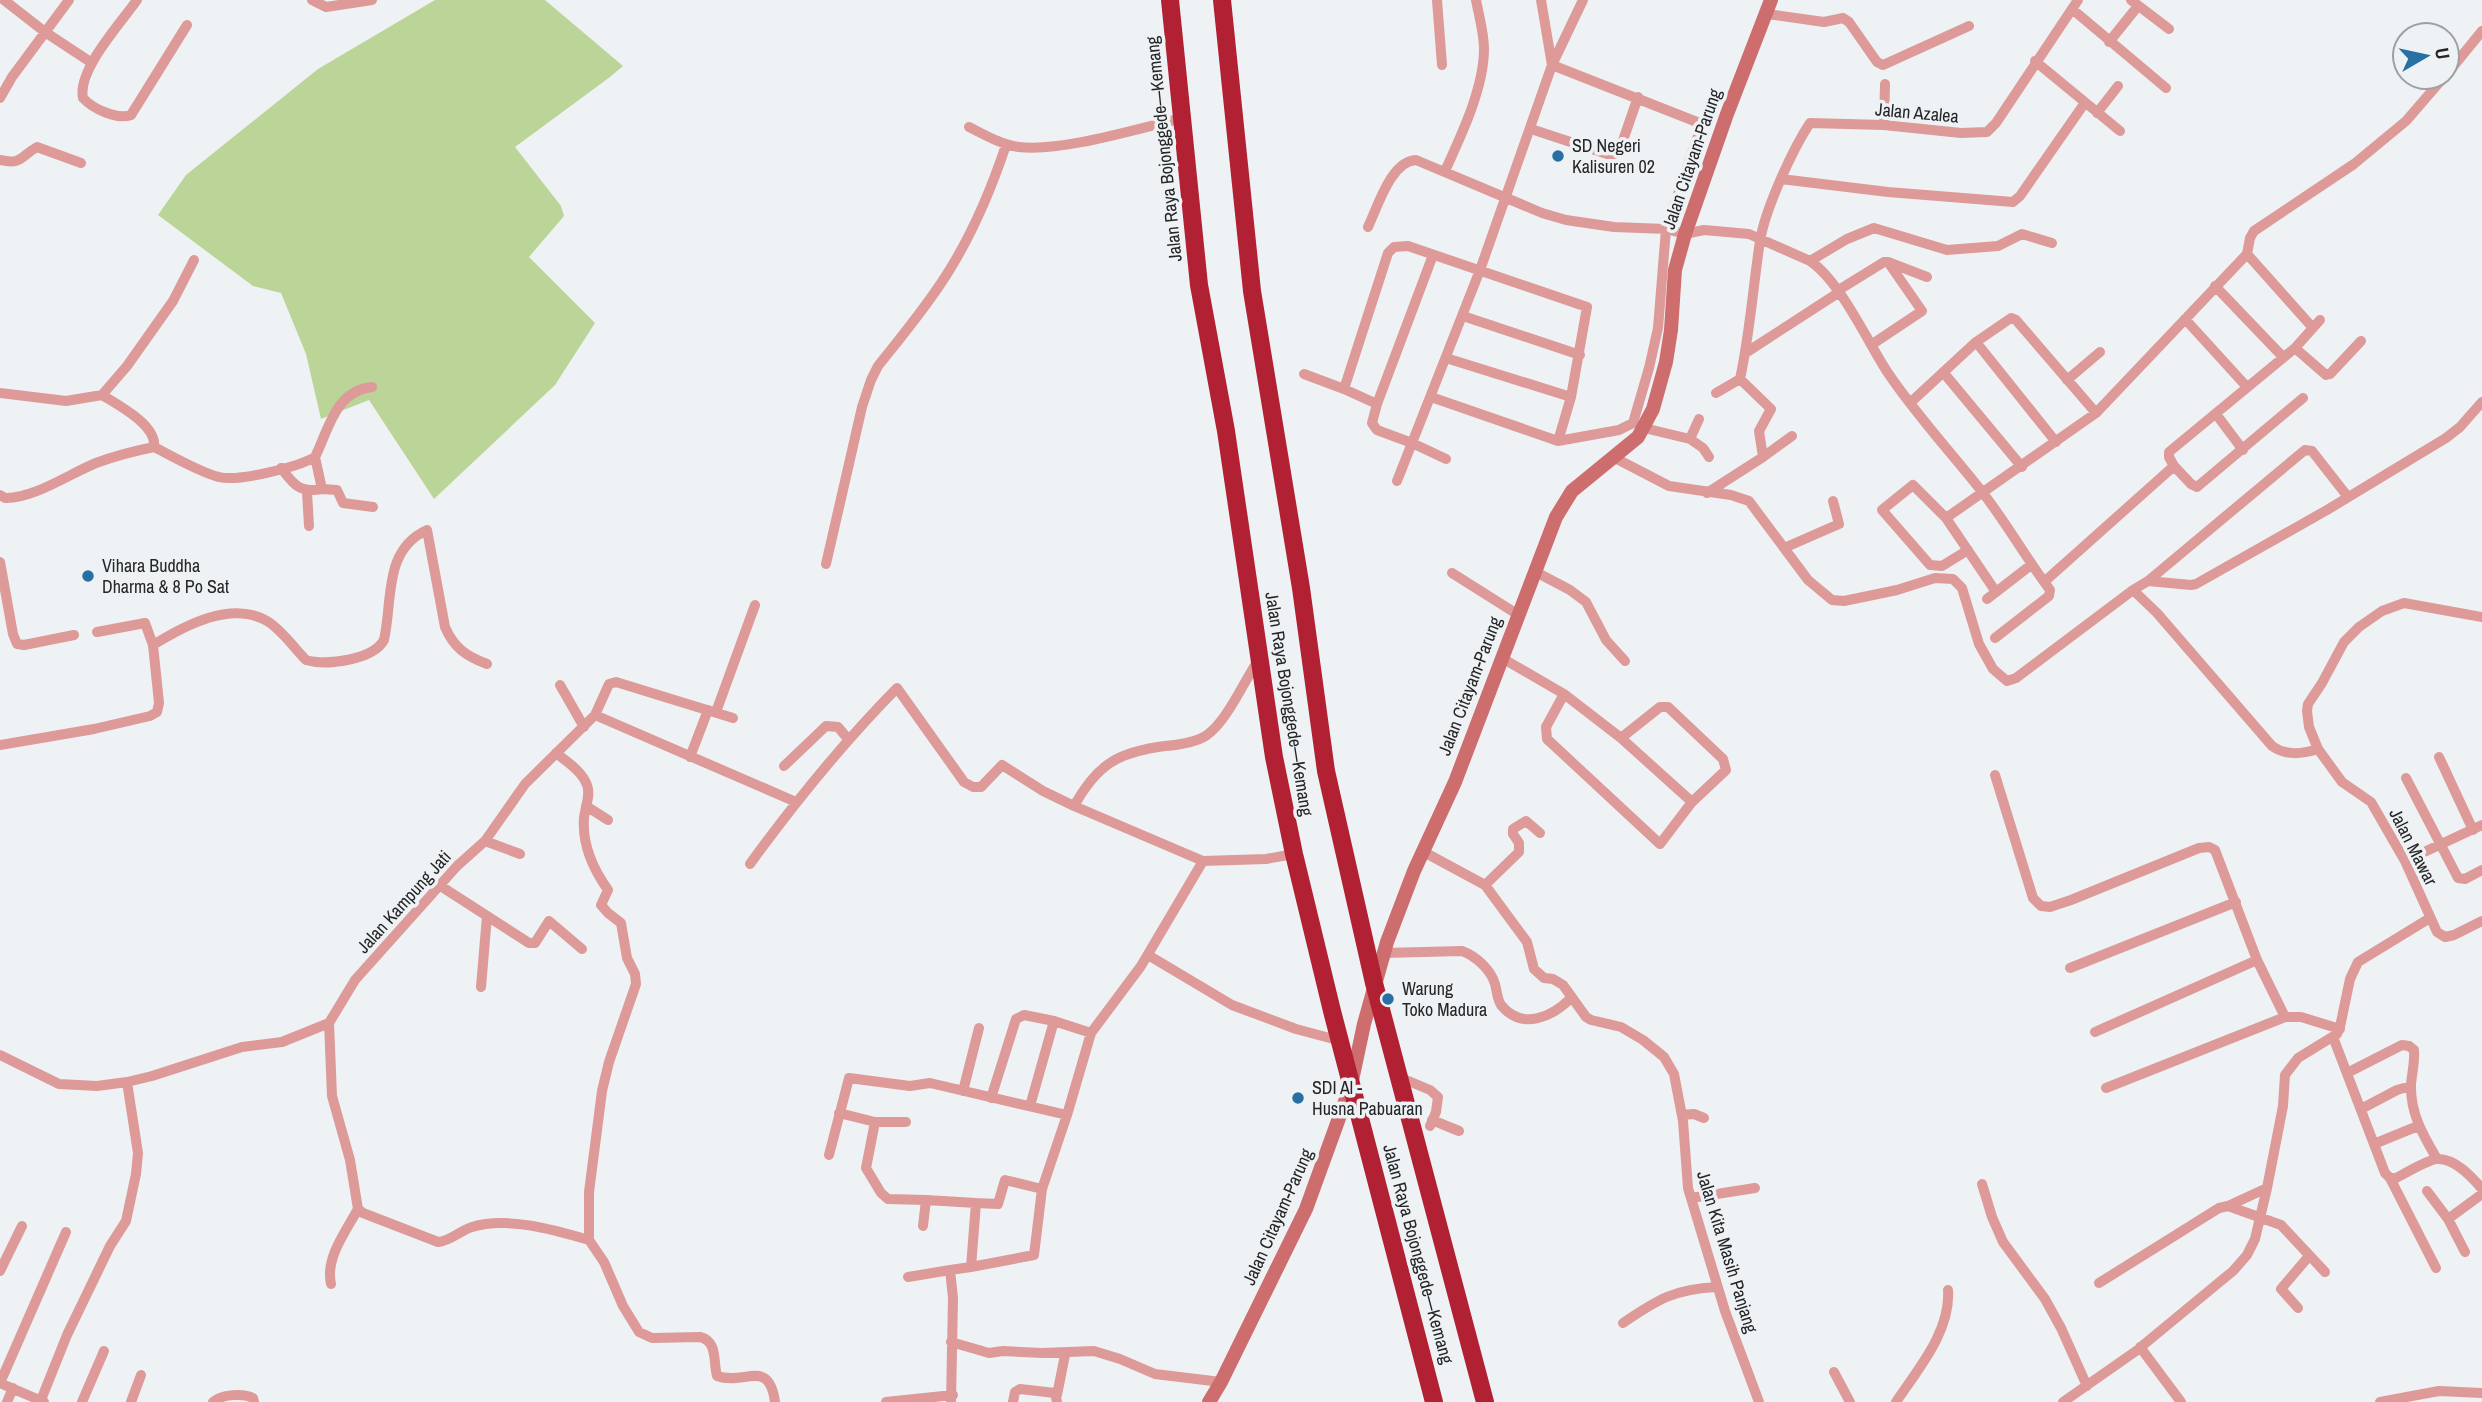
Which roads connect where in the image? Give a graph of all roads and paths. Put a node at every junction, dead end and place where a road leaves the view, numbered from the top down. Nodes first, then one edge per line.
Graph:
1 (4, 0) edge
2 (69, 0) edge
3 (137, 0) edge
4 (312, 0) edge
5 (372, 0) edge
6 (1170, 0) edge
7 (1222, 0) edge
8 (1437, 0) edge
9 (1476, 0) edge
10 (1541, 0) edge
11 (1583, 0) edge
12 (2134, 3) edge
13 (2075, 4) edge
14 (1769, 7) edge
15 (187, 25) dead end
16 (1969, 26) dead end
17 (2169, 29) dead end
18 (2482, 31) edge
19 (45, 32) junction
20 (2109, 42) junction
21 (2461, 57) edge
22 (2035, 61) junction
23 (92, 62) junction
24 (1442, 65) dead end
25 (1552, 65) junction
26 (1885, 84) dead end
27 (2118, 86) dead end
28 (2166, 88) dead end
29 (2432, 91) edge
30 (1638, 97) junction
31 (0, 98) edge
32 (2084, 104) junction
33 (2097, 113) junction
34 (1183, 118) junction
35 (1884, 125) junction
36 (969, 127) dead end
37 (1531, 129) junction
38 (2120, 131) dead end
39 (1006, 145) junction
40 (0, 160) edge
41 (81, 163) dead end
42 (1445, 171) junction
43 (1781, 179) junction
44 (1507, 197) junction
45 (1368, 227) dead end
46 (1666, 229) junction
47 (1685, 234) junction
48 (1760, 238) junction
49 (2052, 243) dead end
50 (2247, 254) junction
51 (1433, 255) junction
52 (194, 260) dead end
53 (1810, 261) junction
54 (1888, 262) junction
55 (1480, 270) junction
56 (1927, 277) dead end
57 (2215, 286) junction
58 (1838, 292) junction
59 (1462, 316) junction
60 (2185, 319) junction
61 (2361, 341) dead end
62 (1976, 342) junction
63 (1871, 345) junction
64 (2295, 348) junction
65 (1747, 352) junction
66 (2100, 352) dead end
67 (1580, 355) junction
68 (2283, 357) junction
69 (1446, 358) junction
70 (1943, 372) junction
71 (1304, 374) dead end
72 (1740, 379) junction
73 (2067, 380) junction
74 (372, 387) dead end
75 (2247, 387) junction
76 (1344, 389) junction
77 (0, 393) edge
78 (1716, 393) dead end
79 (102, 394) junction
80 (1431, 397) junction
81 (1571, 397) junction
82 (2303, 398) dead end
83 (2482, 402) edge
84 (1910, 403) junction
85 (1377, 404) junction
86 (2096, 413) junction
87 (2217, 414) junction
88 (1699, 419) dead end
89 (1644, 428) junction
90 (1793, 436) dead end
91 (1690, 439) junction
92 (1558, 441) junction
93 (2056, 442) junction
94 (1412, 443) junction
95 (153, 447) junction
96 (2243, 450) junction
97 (315, 457) junction
98 (1709, 457) dead end
99 (1763, 457) junction
100 (1446, 458) dead end
101 (1615, 458) junction
102 (2174, 466) junction
103 (2022, 467) junction
104 (281, 468) junction
105 (1397, 481) dead end
106 (322, 489) junction
107 (307, 492) junction
108 (1982, 492) junction
109 (1707, 493) junction
110 (0, 495) edge
111 (2348, 497) junction
112 (1833, 501) dead end
113 (373, 507) dead end
114 (1946, 518) junction
115 (309, 526) dead end
116 (1784, 548) junction
117 (1968, 551) junction
118 (0, 562) edge
119 (826, 564) dead end
120 (2031, 565) junction
121 (1534, 571) junction
122 (1452, 573) dead end
123 (2148, 581) junction
124 (2044, 582) junction
125 (2133, 590) junction
126 (1996, 593) junction
127 (1987, 599) dead end
128 (755, 605) dead end
129 (1517, 614) junction
130 (2482, 617) edge
131 (97, 632) dead end
132 (74, 635) dead end
133 (1995, 638) dead end
134 (153, 645) junction
135 (1259, 658) junction
136 (1502, 658) junction
137 (1625, 661) dead end
138 (486, 664) dead end
139 (560, 685) dead end
140 (1564, 694) junction
141 (712, 711) junction
142 (595, 715) junction
143 (733, 718) dead end
144 (584, 727) junction
145 (1621, 738) junction
146 (848, 739) junction
147 (0, 745) edge
148 (2318, 749) junction
149 (556, 753) junction
150 (690, 757) junction
151 (2439, 757) dead end
152 (784, 766) dead end
153 (1995, 775) dead end
154 (2406, 778) dead end
155 (796, 802) junction
156 (1692, 803) junction
157 (586, 806) junction
158 (1074, 806) junction
159 (608, 820) dead end
160 (2478, 827) edge
161 (1540, 833) dead end
162 (485, 841) junction
163 (2442, 845) junction
164 (1422, 851) junction
165 (1294, 854) junction
166 (520, 855) dead end
167 (1203, 861) junction
168 (2405, 861) junction
169 (750, 864) dead end
170 (2482, 870) edge
171 (1485, 885) junction
172 (439, 886) junction
173 (2236, 902) junction
174 (487, 916) junction
175 (2430, 918) junction
176 (2482, 921) edge
177 (582, 949) dead end
178 (1384, 953) junction
179 (1147, 954) junction
180 (2258, 960) junction
181 (2070, 968) dead end
182 (1374, 983) junction
183 (481, 987) dead end
184 (1572, 998) junction
185 (2285, 1017) junction
186 (1054, 1021) junction
187 (330, 1023) junction
188 (979, 1028) dead end
189 (2095, 1032) dead end
190 (1091, 1033) junction
191 (2336, 1033) junction
192 (1340, 1041) junction
193 (0, 1055) edge
194 (2347, 1073) junction
195 (1398, 1077) junction
196 (127, 1082) junction
197 (1352, 1084) junction
198 (2411, 1086) junction
199 (2106, 1088) dead end
200 (963, 1091) junction
201 (991, 1098) junction
202 (1030, 1106) junction
203 (2361, 1109) junction
204 (839, 1113) junction
205 (1067, 1115) junction
206 (1682, 1115) junction
207 (1704, 1118) dead end
208 (875, 1122) junction
209 (906, 1122) dead end
210 (2418, 1126) junction
211 (1459, 1131) dead end
212 (2374, 1144) junction
213 (829, 1155) dead end
214 (2437, 1159) junction
215 (2390, 1178) junction
216 (1982, 1184) dead end
217 (1755, 1188) dead end
218 (2267, 1188) junction
219 (1042, 1189) junction
220 (2427, 1191) dead end
221 (2482, 1192) edge
222 (1691, 1198) junction
223 (926, 1200) junction
224 (976, 1203) junction
225 (2228, 1206) junction
226 (358, 1209) junction
227 (2260, 1218) junction
228 (2448, 1219) junction
229 (22, 1226) dead end
230 (923, 1226) dead end
231 (66, 1232) dead end
232 (589, 1240) junction
233 (2465, 1252) dead end
234 (2309, 1255) junction
235 (971, 1266) junction
236 (2436, 1268) dead end
237 (950, 1270) junction
238 (0, 1271) edge
239 (2325, 1272) dead end
240 (908, 1277) dead end
241 (2099, 1283) dead end
242 (331, 1284) dead end
243 (1717, 1287) junction
244 (1948, 1290) dead end
245 (2298, 1308) dead end
246 (1623, 1323) dead end
247 (951, 1342) junction
248 (2138, 1349) junction
249 (104, 1351) dead end
250 (1065, 1355) dead end
251 (1834, 1372) dead end
252 (141, 1375) dead end
253 (1221, 1382) junction
254 (0, 1383) edge
255 (2087, 1386) junction
256 (13, 1388) junction
257 (2461, 1391) junction
258 (2482, 1393) edge
259 (1057, 1398) edge
260 (952, 1399) edge
261 (43, 1401) edge
262 (7, 1402) edge
263 (82, 1402) edge
264 (131, 1402) edge
265 (213, 1402) edge
266 (254, 1402) edge
267 (775, 1402) edge
268 (886, 1402) edge
269 (1013, 1402) edge
270 (1209, 1402) edge
271 (1434, 1402) edge
272 (1485, 1402) edge
273 (1759, 1402) edge
274 (1850, 1402) edge
275 (1896, 1402) edge
276 (2063, 1402) edge
277 (2182, 1402) edge
278 (2380, 1402) edge
279 (2464, 1402) edge

1 - 19 street
2 - 19 street
3 - 23 street
4 - 5 street
6 - 34 highway, Jalan Raya Bojonggede—Kemang
7 - 182 highway, Jalan Raya Bojonggede—Kemang
8 - 24 street
9 - 42 street
10 - 25 street
11 - 25 street
12 - 17 street
12 - 20 street
13 - 20 street
13 - 22 street, Jalan Azalea
14 - 16 street
14 - 47 main road, Jalan Citayam-Parung
15 - 23 street
18 - 21 street
19 - 23 street
19 - 31 street
20 - 28 street
22 - 32 street
22 - 35 street, Jalan Azalea
25 - 30 street
25 - 37 street
26 - 35 street
27 - 33 street
29 - 50 street
30 - 37 street
30 - 46 street
32 - 33 street
32 - 43 street
33 - 38 street
34 - 39 street
34 - 135 highway, Jalan Raya Bojonggede—Kemang
35 - 43 street, Jalan Azalea
36 - 39 street
37 - 44 street
39 - 119 street
40 - 41 street
42 - 44 street
42 - 45 street
43 - 48 street, Jalan Azalea
44 - 46 street
44 - 55 street
46 - 47 street
46 - 92 street
47 - 48 street
47 - 89 main road, Jalan Citayam-Parung
48 - 53 street
48 - 65 street, Jalan Azalea
49 - 53 street
50 - 57 street
50 - 64 street
51 - 55 street
51 - 76 street
51 - 85 street
52 - 79 street
53 - 58 street
54 - 56 street
54 - 58 street
54 - 63 street
55 - 59 street
55 - 67 street
57 - 60 street
57 - 68 street
58 - 63 street
58 - 65 street
59 - 67 street
59 - 69 street
60 - 75 street
60 - 86 street
61 - 64 street
62 - 70 street
62 - 73 street
62 - 93 street
63 - 84 street
64 - 68 street
65 - 72 street, Jalan Azalea
66 - 73 street
67 - 81 street
68 - 75 street
69 - 80 street
69 - 81 street
70 - 84 street
70 - 103 street
71 - 76 street
72 - 78 street
72 - 99 street
73 - 86 street
74 - 97 street
75 - 87 street
76 - 85 street
77 - 79 street
79 - 95 street
80 - 92 street
80 - 94 street
81 - 92 street
82 - 96 street
83 - 111 street
84 - 108 street
85 - 94 street
86 - 93 street
87 - 96 street
87 - 102 street
88 - 91 street
89 - 91 street
89 - 101 main road, Jalan Citayam-Parung
90 - 99 street
91 - 98 street
93 - 103 street
94 - 100 street
94 - 105 street
95 - 104 street
95 - 110 street
96 - 102 street
97 - 104 street
97 - 106 street
99 - 109 street
101 - 109 street
101 - 121 main road, Jalan Citayam-Parung
102 - 124 street
103 - 108 street
104 - 107 street
106 - 107 street
106 - 113 street
107 - 115 street
108 - 114 street
108 - 120 street
109 - 116 street
111 - 123 street
111 - 123 street
112 - 116 street
114 - 117 street
114 - 117 street
116 - 125 street
117 - 126 street
118 - 132 street
120 - 124 street
120 - 126 street
121 - 129 main road, Jalan Citayam-Parung
121 - 137 street
122 - 129 street
123 - 125 street
124 - 133 street
125 - 148 street
126 - 127 street
128 - 141 street
129 - 136 main road, Jalan Citayam-Parung
130 - 148 street, Jalan Mawar
131 - 134 street
134 - 138 street
134 - 147 street
135 - 158 street
135 - 165 highway, Jalan Raya Bojonggede—Kemang
136 - 140 street
136 - 164 main road, Jalan Citayam-Parung
139 - 144 street
140 - 145 street
140 - 156 street
141 - 142 street, Jalan Kampung Jati
141 - 143 street
141 - 150 street
142 - 144 street, Jalan Kampung Jati
142 - 150 street
144 - 149 street, Jalan Kampung Jati
145 - 156 street
145 - 156 street
146 - 152 street
146 - 155 street
146 - 158 street
148 - 168 street, Jalan Mawar
149 - 157 street
149 - 162 street, Jalan Kampung Jati
150 - 155 street
151 - 160 street
153 - 173 street
154 - 163 street
155 - 169 street
157 - 159 street
157 - 232 street
158 - 167 street
160 - 163 street
161 - 171 street
162 - 166 street
162 - 172 street, Jalan Kampung Jati
163 - 168 street
163 - 170 street
164 - 171 street, Jalan Kita Masih Panjang
164 - 178 main road, Jalan Citayam-Parung
165 - 167 street
165 - 192 highway, Jalan Raya Bojonggede—Kemang
167 - 179 street
168 - 175 street, Jalan Mawar
171 - 184 street, Jalan Kita Masih Panjang
172 - 174 street
172 - 187 street, Jalan Kampung Jati
173 - 180 street
173 - 181 street
174 - 177 street
174 - 183 street
175 - 176 street
175 - 191 street
178 - 182 main road, Jalan Citayam-Parung
178 - 184 street
179 - 190 street
179 - 192 street
180 - 185 street
180 - 189 street
182 - 195 highway, Jalan Raya Bojonggede—Kemang
182 - 197 main road, Jalan Citayam-Parung
184 - 206 street, Jalan Kita Masih Panjang
185 - 191 street
185 - 199 street
186 - 190 street
186 - 201 street
186 - 202 street
187 - 196 street
187 - 226 street
188 - 200 street
190 - 205 street
191 - 194 street
191 - 218 street
192 - 197 highway, Jalan Raya Bojonggede—Kemang
193 - 196 street
194 - 198 street
194 - 203 street
195 - 211 street
195 - 272 highway, Jalan Raya Bojonggede—Kemang
196 - 261 street
197 - 253 main road, Jalan Citayam-Parung
197 - 271 highway, Jalan Raya Bojonggede—Kemang
198 - 203 street
198 - 210 street
200 - 201 street
200 - 204 street
201 - 202 street
202 - 205 street
203 - 212 street
204 - 208 street
204 - 213 street
205 - 219 street
206 - 207 street
206 - 222 street, Jalan Kita Masih Panjang
208 - 209 street
208 - 223 street
210 - 212 street
210 - 214 street
212 - 215 street
214 - 215 street
214 - 221 street
215 - 236 street
216 - 255 street
217 - 222 street
218 - 225 street
218 - 227 street
219 - 224 street
219 - 235 street
220 - 228 street
221 - 228 street
222 - 243 street, Jalan Kita Masih Panjang
223 - 224 street
223 - 230 street
224 - 235 street
225 - 227 street
225 - 241 street
226 - 232 street
226 - 242 street
227 - 234 street
227 - 248 street
228 - 233 street
229 - 238 street
231 - 254 street
232 - 267 street
234 - 239 street
234 - 245 street
235 - 237 street
237 - 240 street
237 - 247 street
243 - 246 street
243 - 273 street, Jalan Kita Masih Panjang
244 - 275 street
247 - 253 street
247 - 260 street
248 - 255 street
248 - 277 street
249 - 263 street
250 - 259 street
251 - 274 street
252 - 264 street
253 - 270 main road, Jalan Citayam-Parung
254 - 256 street
255 - 276 street
256 - 261 street
256 - 262 street
257 - 258 street
257 - 278 street
257 - 279 street
259 - 269 street
260 - 268 street
265 - 266 street

